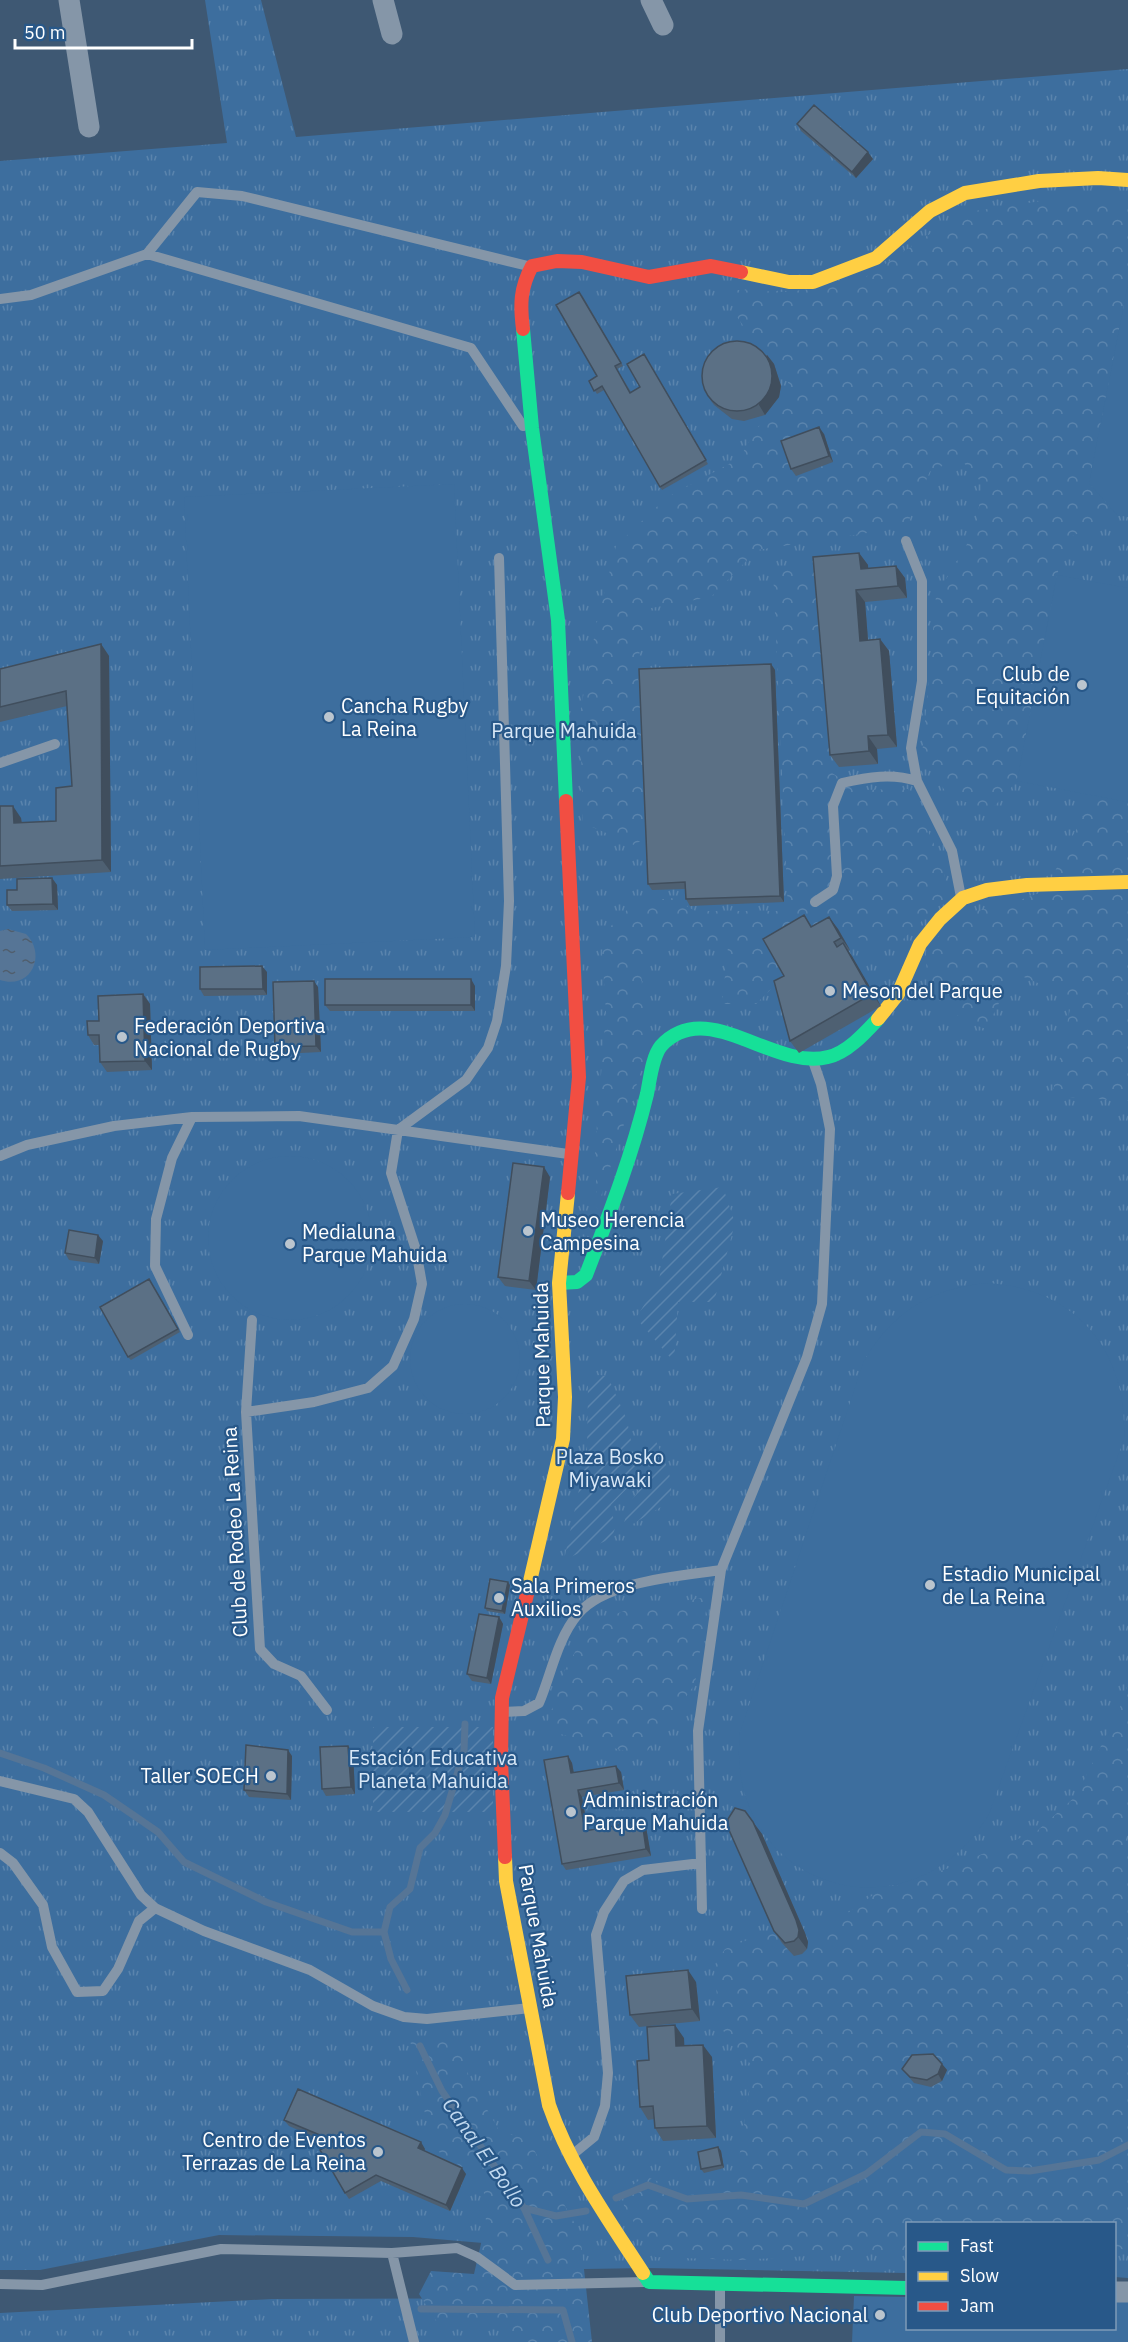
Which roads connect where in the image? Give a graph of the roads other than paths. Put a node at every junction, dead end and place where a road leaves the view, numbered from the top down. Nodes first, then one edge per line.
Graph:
1 (69, 0) edge
2 (383, 0) edge
3 (651, 0) edge
4 (663, 25) dead end
5 (392, 34) dead end
6 (89, 127) dead end
7 (1128, 180) edge
8 (147, 255) junction
9 (532, 266) junction
10 (0, 299) edge
11 (534, 443) junction
12 (906, 541) dead end
13 (499, 558) dead end
14 (55, 744) dead end
15 (0, 763) edge
16 (917, 781) junction
17 (1128, 882) edge
18 (961, 901) junction
19 (815, 902) dead end
20 (813, 1060) junction
21 (192, 1117) junction
22 (398, 1130) junction
23 (572, 1154) junction
24 (0, 1156) edge
25 (559, 1283) junction
26 (252, 1320) dead end
27 (188, 1335) dead end
28 (246, 1412) junction
29 (721, 1570) junction
30 (327, 1710) dead end
31 (502, 1712) junction
32 (0, 1781) edge
33 (0, 1853) edge
34 (701, 1863) junction
35 (155, 1908) junction
36 (702, 1909) dead end
37 (531, 2008) junction
38 (569, 2157) junction
39 (392, 2253) junction
40 (649, 2282) junction
41 (0, 2284) edge
42 (720, 2284) junction
43 (906, 2288) edge
44 (414, 2342) edge
45 (720, 2342) edge

1 - 6 street
2 - 5 street
3 - 4 street
7 - 9 street
8 - 9 lane
8 - 10 lane
8 - 11 lane
9 - 11 street, Parque Mahuida
11 - 23 street, Parque Mahuida
12 - 16 lane
13 - 22 lane
14 - 15 lane
16 - 18 lane
16 - 19 lane
17 - 18 street
18 - 20 street
20 - 25 street
20 - 29 lane
21 - 22 lane
21 - 24 lane
21 - 27 lane
22 - 23 lane
22 - 28 lane
23 - 25 street, Parque Mahuida
25 - 31 street, Parque Mahuida
26 - 28 lane, Club de Rodeo La Reina
28 - 30 lane, Club de Rodeo La Reina
29 - 31 lane
29 - 34 lane
31 - 37 street, Parque Mahuida
32 - 35 lane
33 - 35 lane
34 - 36 lane
34 - 38 lane
35 - 37 lane
37 - 38 street, Parque Mahuida
38 - 40 street, Parque Mahuida
39 - 40 lane
39 - 41 lane
39 - 44 lane
40 - 42 street
42 - 43 street
42 - 45 lane

